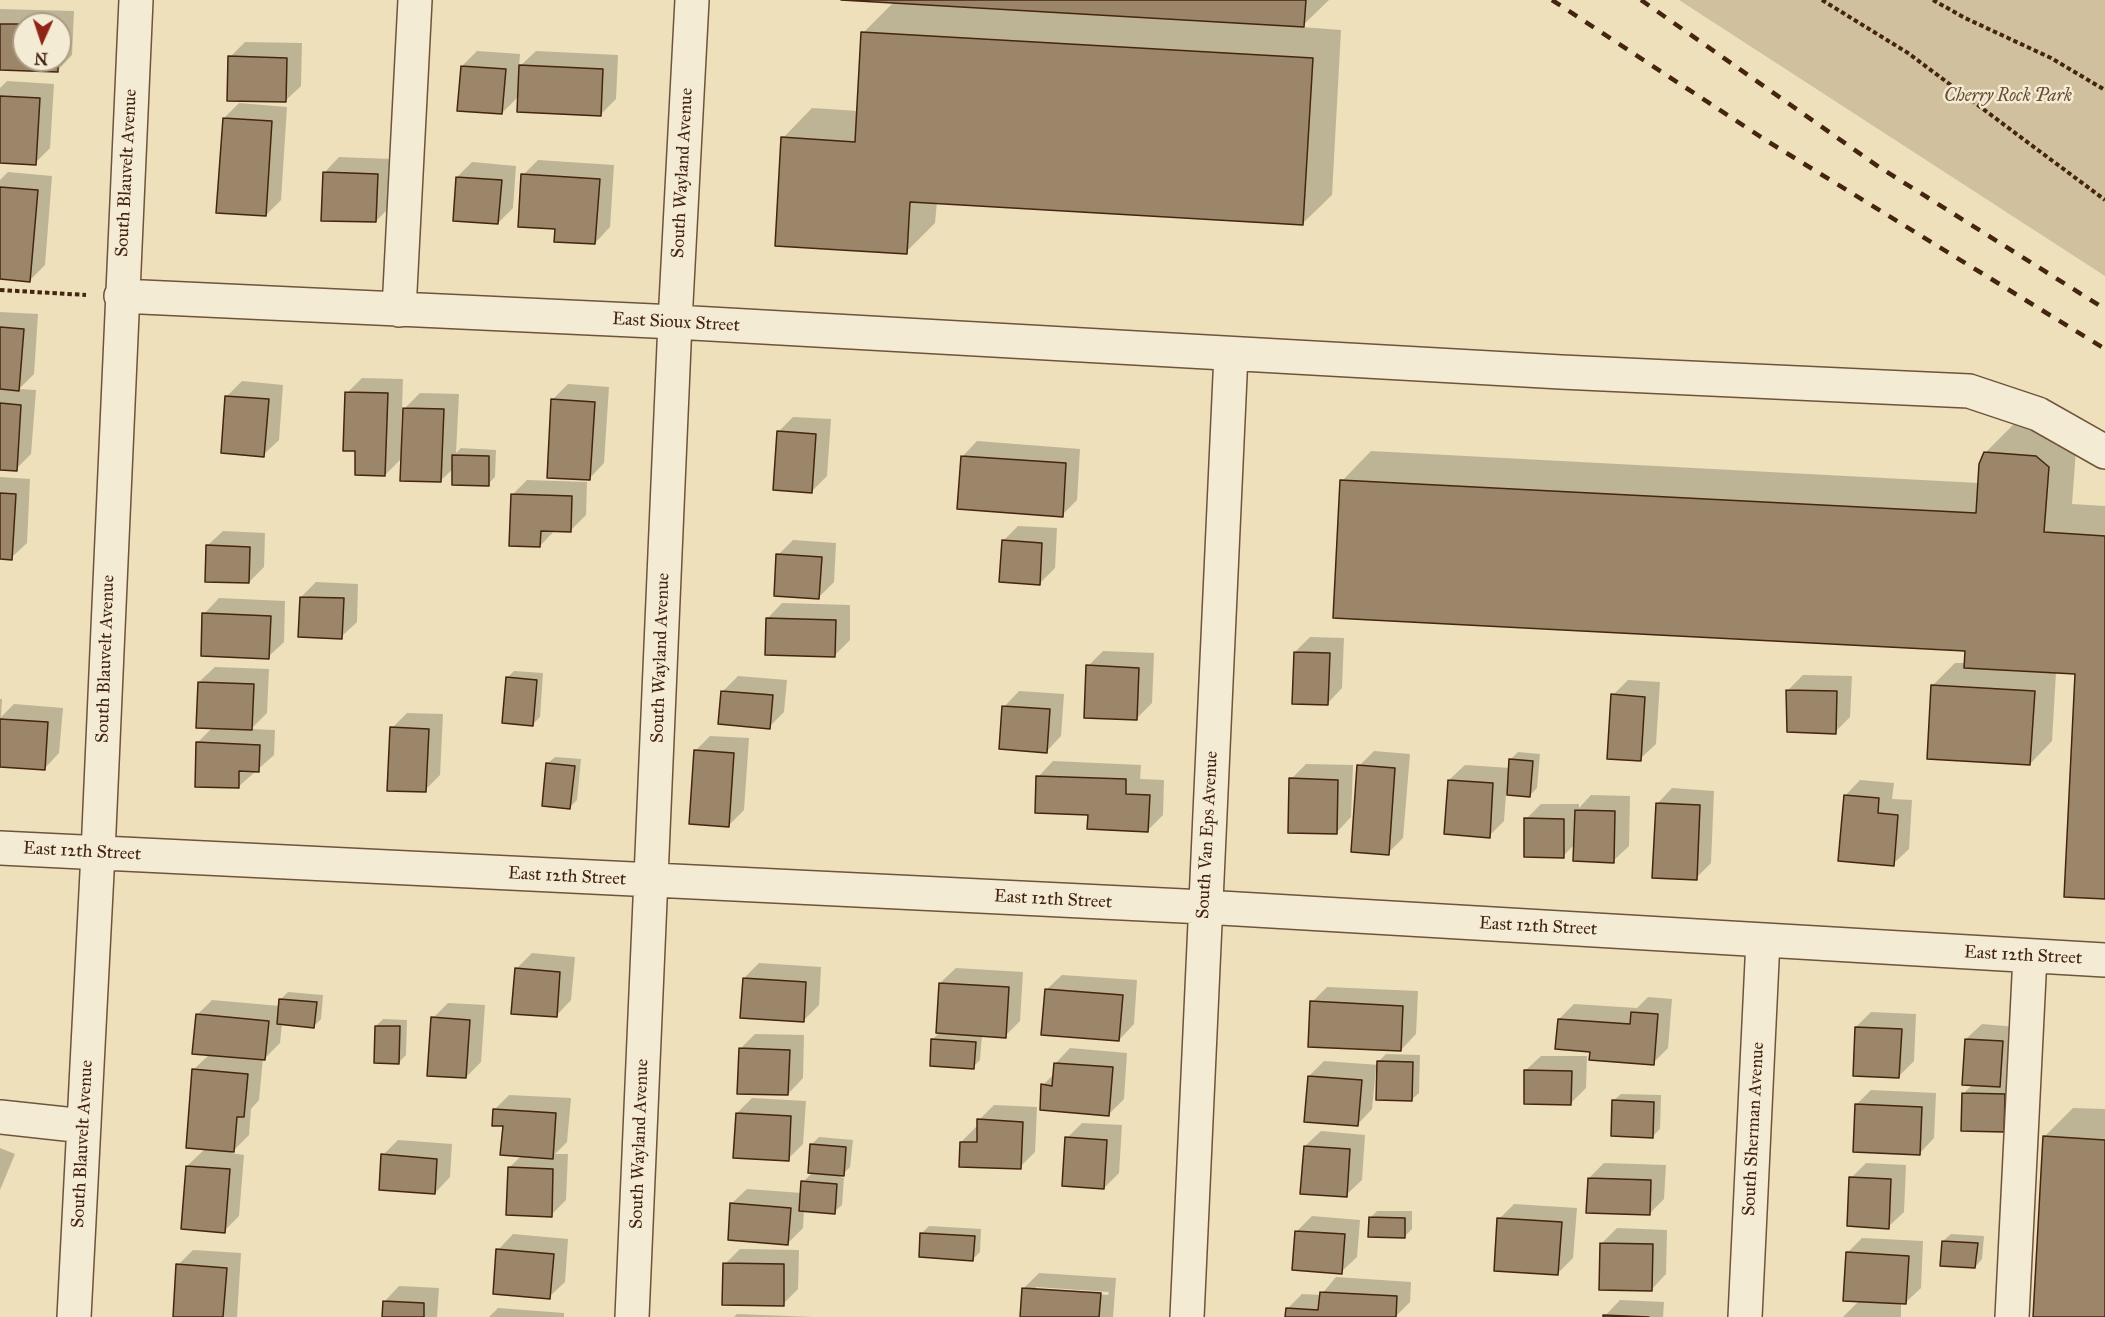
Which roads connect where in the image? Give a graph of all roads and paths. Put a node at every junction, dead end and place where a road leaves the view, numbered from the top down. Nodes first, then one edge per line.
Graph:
1 (136, 0) edge
2 (415, 0) edge
3 (692, 0) edge
4 (1822, 0) edge
5 (1933, 0) edge
6 (2105, 90) edge
7 (2105, 200) edge
8 (0, 290) edge
9 (122, 296) junction
10 (399, 310) junction
11 (675, 322) junction
12 (1231, 354) junction
13 (2105, 452) edge
14 (0, 848) edge
15 (98, 853) junction
16 (651, 881) junction
17 (1204, 907) junction
18 (1763, 940) junction
19 (2030, 956) junction
20 (2105, 960) edge
21 (0, 1117) edge
22 (84, 1126) junction
23 (74, 1317) edge
24 (632, 1317) edge
25 (1187, 1317) edge
26 (1745, 1317) edge
27 (2012, 1317) edge

1 - 9 street, South Blauvelt Avenue
2 - 10 street
3 - 11 street, South Wayland Avenue
4 - 7 path
5 - 6 path
8 - 9 path
9 - 10 street, East Sioux Street
9 - 15 street, South Blauvelt Avenue
10 - 11 street, East Sioux Street
11 - 12 street, East Sioux Street
11 - 16 street, South Wayland Avenue
12 - 13 street, East Sioux Street
12 - 17 street, South Van Eps Avenue
14 - 15 street, East 12th Street
15 - 16 street, East 12th Street
15 - 22 street, South Blauvelt Avenue
16 - 17 street, East 12th Street
16 - 24 street, South Wayland Avenue
17 - 18 street, East 12th Street
17 - 25 street, South Van Eps Avenue
18 - 19 street, East 12th Street
18 - 26 street, South Sherman Avenue
19 - 20 street, East 12th Street
19 - 27 street
21 - 22 street
22 - 23 street, South Blauvelt Avenue

